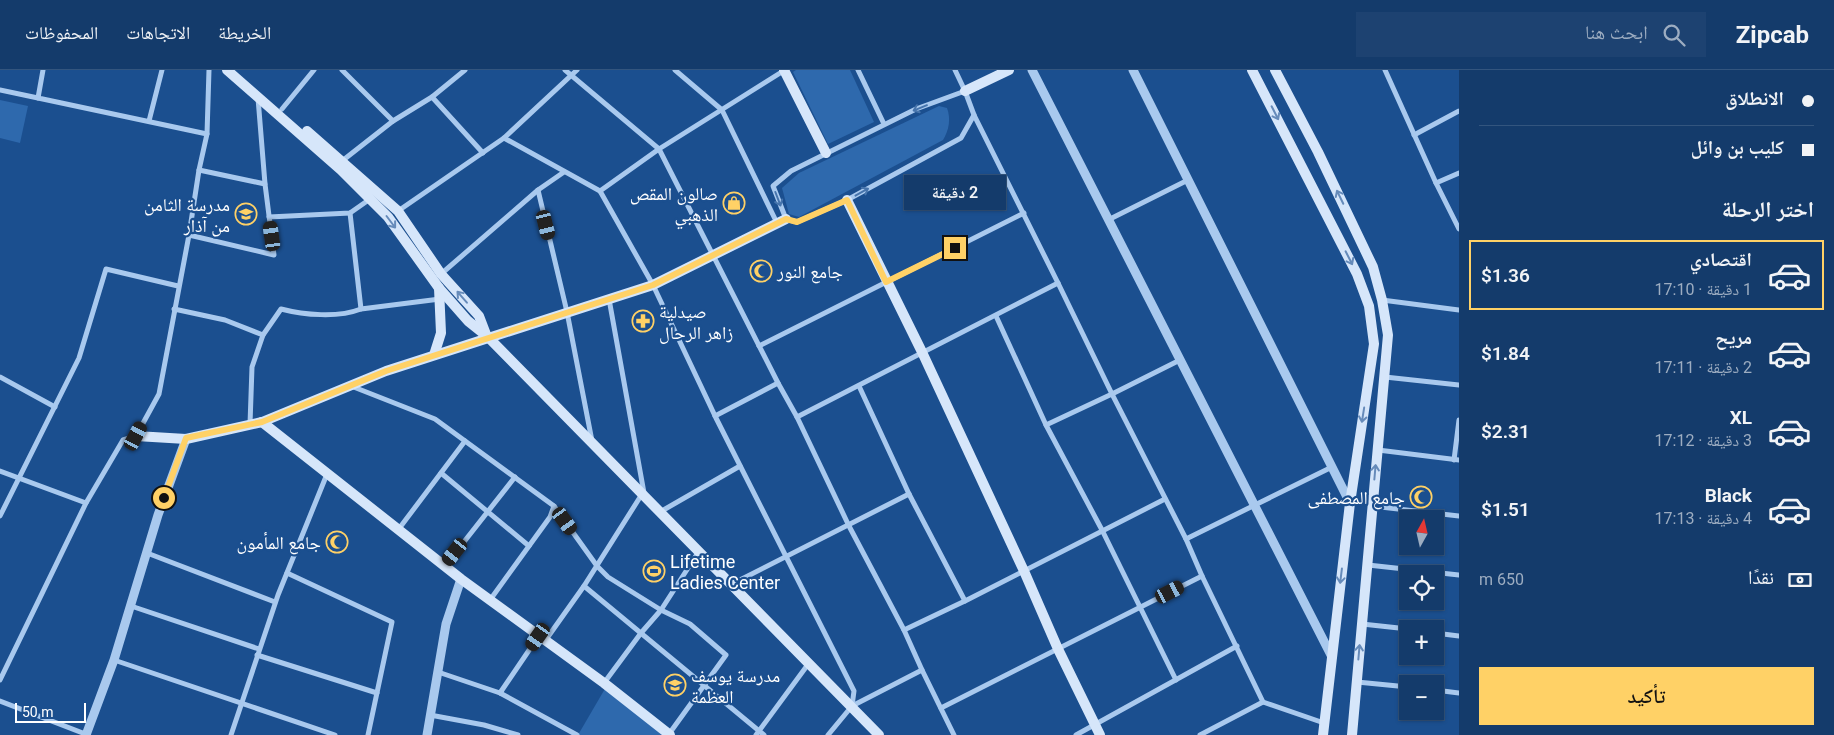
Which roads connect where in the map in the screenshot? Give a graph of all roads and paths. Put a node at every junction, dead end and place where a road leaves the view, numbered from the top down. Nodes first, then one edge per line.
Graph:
1 (43, 70) edge
2 (162, 70) edge
3 (209, 70) edge
4 (227, 70) edge
5 (237, 70) edge
6 (314, 70) edge
7 (342, 70) edge
8 (465, 70) edge
9 (565, 70) edge
10 (578, 70) edge
11 (675, 70) edge
12 (784, 70) edge
13 (858, 70) edge
14 (954, 70) edge
15 (1009, 70) edge
16 (1032, 70) edge
17 (1134, 70) edge
18 (1252, 70) edge
19 (1274, 70) edge
20 (1385, 70) edge
21 (572, 75) junction
22 (0, 90) edge
23 (965, 91) junction
24 (432, 96) junction
25 (38, 98) junction
26 (258, 98) junction
27 (282, 109) junction
28 (722, 110) junction
29 (1459, 111) edge
30 (974, 115) junction
31 (393, 121) junction
32 (149, 122) junction
33 (884, 124) junction
34 (207, 134) junction
35 (1414, 135) junction
36 (504, 138) junction
37 (659, 149) junction
38 (483, 153) junction
39 (826, 153) junction
40 (342, 161) junction
41 (199, 170) junction
42 (564, 172) junction
43 (1459, 173) edge
44 (1188, 180) junction
45 (1436, 183) junction
46 (265, 184) junction
47 (538, 190) junction
48 (600, 191) junction
49 (370, 199) junction
50 (847, 200) junction
51 (398, 211) junction
52 (350, 213) junction
53 (1024, 213) junction
54 (269, 217) junction
55 (1108, 220) junction
56 (782, 221) junction
57 (1459, 230) edge
58 (189, 235) junction
59 (713, 256) junction
60 (441, 274) junction
61 (886, 282) junction
62 (1058, 283) junction
63 (653, 285) junction
64 (178, 286) junction
65 (439, 288) junction
66 (440, 299) junction
67 (609, 299) junction
68 (1382, 300) junction
69 (174, 309) junction
70 (361, 309) junction
71 (1459, 310) edge
72 (567, 312) junction
73 (996, 316) junction
74 (263, 335) junction
75 (488, 338) junction
76 (759, 346) junction
77 (922, 352) junction
78 (434, 355) junction
79 (1180, 360) junction
80 (0, 377) edge
81 (1384, 377) junction
82 (778, 383) junction
83 (1459, 385) edge
84 (351, 386) junction
85 (859, 386) junction
86 (1112, 394) junction
87 (55, 407) junction
88 (715, 416) junction
89 (797, 417) junction
90 (1459, 420) edge
91 (262, 422) junction
92 (250, 425) junction
93 (1046, 425) junction
94 (136, 436) junction
95 (186, 438) junction
96 (465, 441) junction
97 (593, 444) junction
98 (1377, 450) junction
99 (1456, 460) edge
100 (740, 466) junction
101 (1332, 467) junction
102 (0, 471) edge
103 (440, 473) junction
104 (328, 474) junction
105 (514, 477) junction
106 (20, 478) junction
107 (909, 494) junction
108 (644, 495) junction
109 (1165, 499) junction
110 (86, 503) junction
111 (1350, 503) junction
112 (1254, 505) junction
113 (554, 506) junction
114 (1372, 506) junction
115 (487, 512) junction
116 (660, 512) junction
117 (0, 516) edge
118 (1459, 516) edge
119 (849, 526) junction
120 (398, 530) junction
121 (1102, 530) junction
122 (1186, 539) junction
123 (529, 546) junction
124 (699, 551) junction
125 (147, 553) junction
126 (786, 557) junction
127 (1367, 565) junction
128 (445, 566) junction
129 (597, 566) junction
130 (1024, 571) junction
131 (286, 573) junction
132 (1202, 576) junction
133 (1459, 576) edge
134 (461, 580) junction
135 (732, 584) junction
136 (584, 586) junction
137 (490, 601) junction
138 (965, 601) junction
139 (275, 602) junction
140 (131, 606) junction
141 (1139, 608) junction
142 (661, 610) junction
143 (1362, 624) junction
144 (1399, 629) edge
145 (904, 630) junction
146 (641, 633) junction
147 (1444, 634) edge
148 (1459, 636) edge
149 (541, 639) junction
150 (1236, 646) junction
151 (259, 649) junction
152 (1058, 649) junction
153 (257, 655) junction
154 (1332, 657) junction
155 (114, 660) junction
156 (809, 663) junction
157 (922, 670) junction
158 (438, 672) junction
159 (0, 680) edge
160 (1176, 680) junction
161 (1356, 682) junction
162 (604, 683) junction
163 (705, 686) junction
164 (1399, 686) edge
165 (1444, 691) edge
166 (377, 693) junction
167 (500, 693) junction
168 (1459, 693) edge
169 (0, 701) edge
170 (1263, 702) junction
171 (241, 704) junction
172 (852, 706) junction
173 (941, 708) junction
174 (430, 715) junction
175 (1324, 723) junction
176 (1097, 730) edge
177 (757, 733) edge
178 (87, 735) edge
179 (231, 735) edge
180 (335, 735) edge
181 (368, 735) edge
182 (426, 735) edge
183 (518, 735) edge
184 (577, 735) edge
185 (669, 735) edge
186 (764, 735) edge
187 (828, 735) edge
188 (879, 735) edge
189 (954, 735) edge
190 (1076, 735) edge
191 (1200, 735) edge
192 (1323, 735) edge
193 (1352, 735) edge

1 - 25 street
2 - 32 street
3 - 34 street
4 - 26 main road
5 - 27 main road
6 - 27 street
7 - 31 street
8 - 24 street
9 - 21 street
10 - 21 street
11 - 28 street
12 - 28 street
12 - 39 main road
13 - 33 street
14 - 23 street
15 - 23 main road
16 - 55 street
17 - 44 street
18 -> 111 main road
68 -> 19 main road
20 - 35 street
21 - 36 street
21 - 37 street
22 - 25 street
23 - 30 street
23 -> 33 street
24 - 31 street
24 - 38 street
25 - 32 street
26 - 46 street
26 - 49 main road
27 - 40 main road
28 - 37 street
28 - 56 street
29 - 35 street
50 -> 30 street
30 - 53 street
31 - 40 street
32 - 34 street
33 - 39 street
34 - 41 street
35 - 45 street
36 - 38 street
36 - 42 street
37 - 48 street
37 - 59 street
38 - 51 street
39 -> 56 street
40 - 51 main road
41 - 46 street
41 - 58 street
42 - 47 street
42 - 48 street
43 - 45 street
44 - 55 street
44 - 101 street
45 - 57 street
46 - 54 street
47 - 60 street
47 - 72 street
48 - 63 street
49 - 52 street
49 -> 65 main road
50 - 56 street
50 - 61 main road
51 - 60 main road
52 - 54 street
52 - 70 street
53 - 61 street
53 - 62 street
54 - 58 street
55 - 79 street
56 - 59 main road
58 - 64 street
59 - 63 main road
59 - 76 street
75 -> 60 main road
61 - 76 street
61 - 77 main road
62 - 73 street
62 - 86 street
63 - 67 main road
63 - 88 street
64 - 69 street
64 - 87 street
65 - 66 main road
65 - 75 main road
66 - 70 street
66 - 78 main road
67 - 72 main road
67 - 108 street
68 - 71 street
68 - 81 main road
69 - 74 street
69 - 94 street
70 - 74 street
72 - 75 main road
72 - 97 street
73 - 77 street
73 - 93 street
74 - 92 street
75 - 78 main road
75 - 97 main road
76 - 82 street
77 - 85 street
77 - 130 main road
78 - 84 main road
79 - 86 street
79 - 112 street
80 - 87 street
81 - 83 street
81 - 98 main road
82 - 88 street
82 - 89 street
84 - 91 main road
84 - 96 street
85 - 89 street
85 - 107 street
86 - 93 street
86 - 109 street
87 - 106 street
88 - 100 street
89 - 119 street
90 - 99 street
91 - 92 main road
91 - 104 main road
92 - 95 main road
93 - 121 street
94 - 95 main road
94 - 110 street
95 - 125 street
96 - 103 street
96 - 105 street
97 - 108 main road
98 - 99 street
114 -> 98 main road
100 - 116 street
100 - 126 street
101 - 111 street
101 - 112 street
102 - 106 street
103 - 115 street
103 - 120 street
104 - 120 main road
104 - 131 street
105 - 113 street
105 - 115 street
106 - 110 street
106 - 117 street
107 - 119 street
107 - 138 street
108 - 116 main road
108 - 129 street
109 - 121 street
109 - 122 street
110 - 159 street
111 -> 154 main road
112 - 122 street
112 - 154 street
113 - 123 street
113 - 129 street
114 - 118 street
114 - 127 main road
115 - 123 street
115 - 128 street
116 - 124 main road
119 - 126 street
119 - 145 street
120 - 128 main road
121 - 130 street
121 - 141 street
122 - 132 street
123 - 137 street
124 - 135 main road
124 - 142 street
125 - 139 street
125 - 140 street
126 - 135 street
126 - 172 street
127 - 133 street
127 - 143 main road
128 - 134 main road
129 - 136 street
129 - 142 street
130 - 138 street
130 - 152 main road
131 - 139 street
131 - 166 street
132 - 141 street
132 - 150 street
134 - 137 main road
134 - 158 street
135 - 156 main road
136 - 146 street
136 - 149 street
137 - 149 main road
138 - 145 street
139 - 151 street
140 - 151 street
140 - 155 street
141 - 152 street
141 - 160 street
142 - 146 street
142 - 163 street
143 - 144 street
161 -> 143 main road
145 - 157 street
146 - 162 street
146 - 163 street
147 - 148 street
149 - 162 main road
149 - 167 street
150 - 160 street
150 - 170 street
151 - 153 street
152 - 173 street
152 - 176 main road
153 - 166 street
153 - 171 street
154 - 175 main road
155 - 171 street
155 - 178 street
156 - 172 main road
156 - 177 street
157 - 172 street
157 - 173 street
158 - 167 street
158 - 174 street
160 - 176 street
161 - 164 street
161 - 193 main road
162 - 185 main road
163 - 177 street
163 - 185 street
165 - 168 street
166 - 181 street
167 - 184 street
169 - 178 street
170 - 175 street
170 - 191 street
171 - 179 street
171 - 180 street
172 - 187 street
172 - 188 main road
173 - 189 street
174 - 182 street
174 - 183 street
175 - 192 main road
176 - 190 street
177 - 186 street

